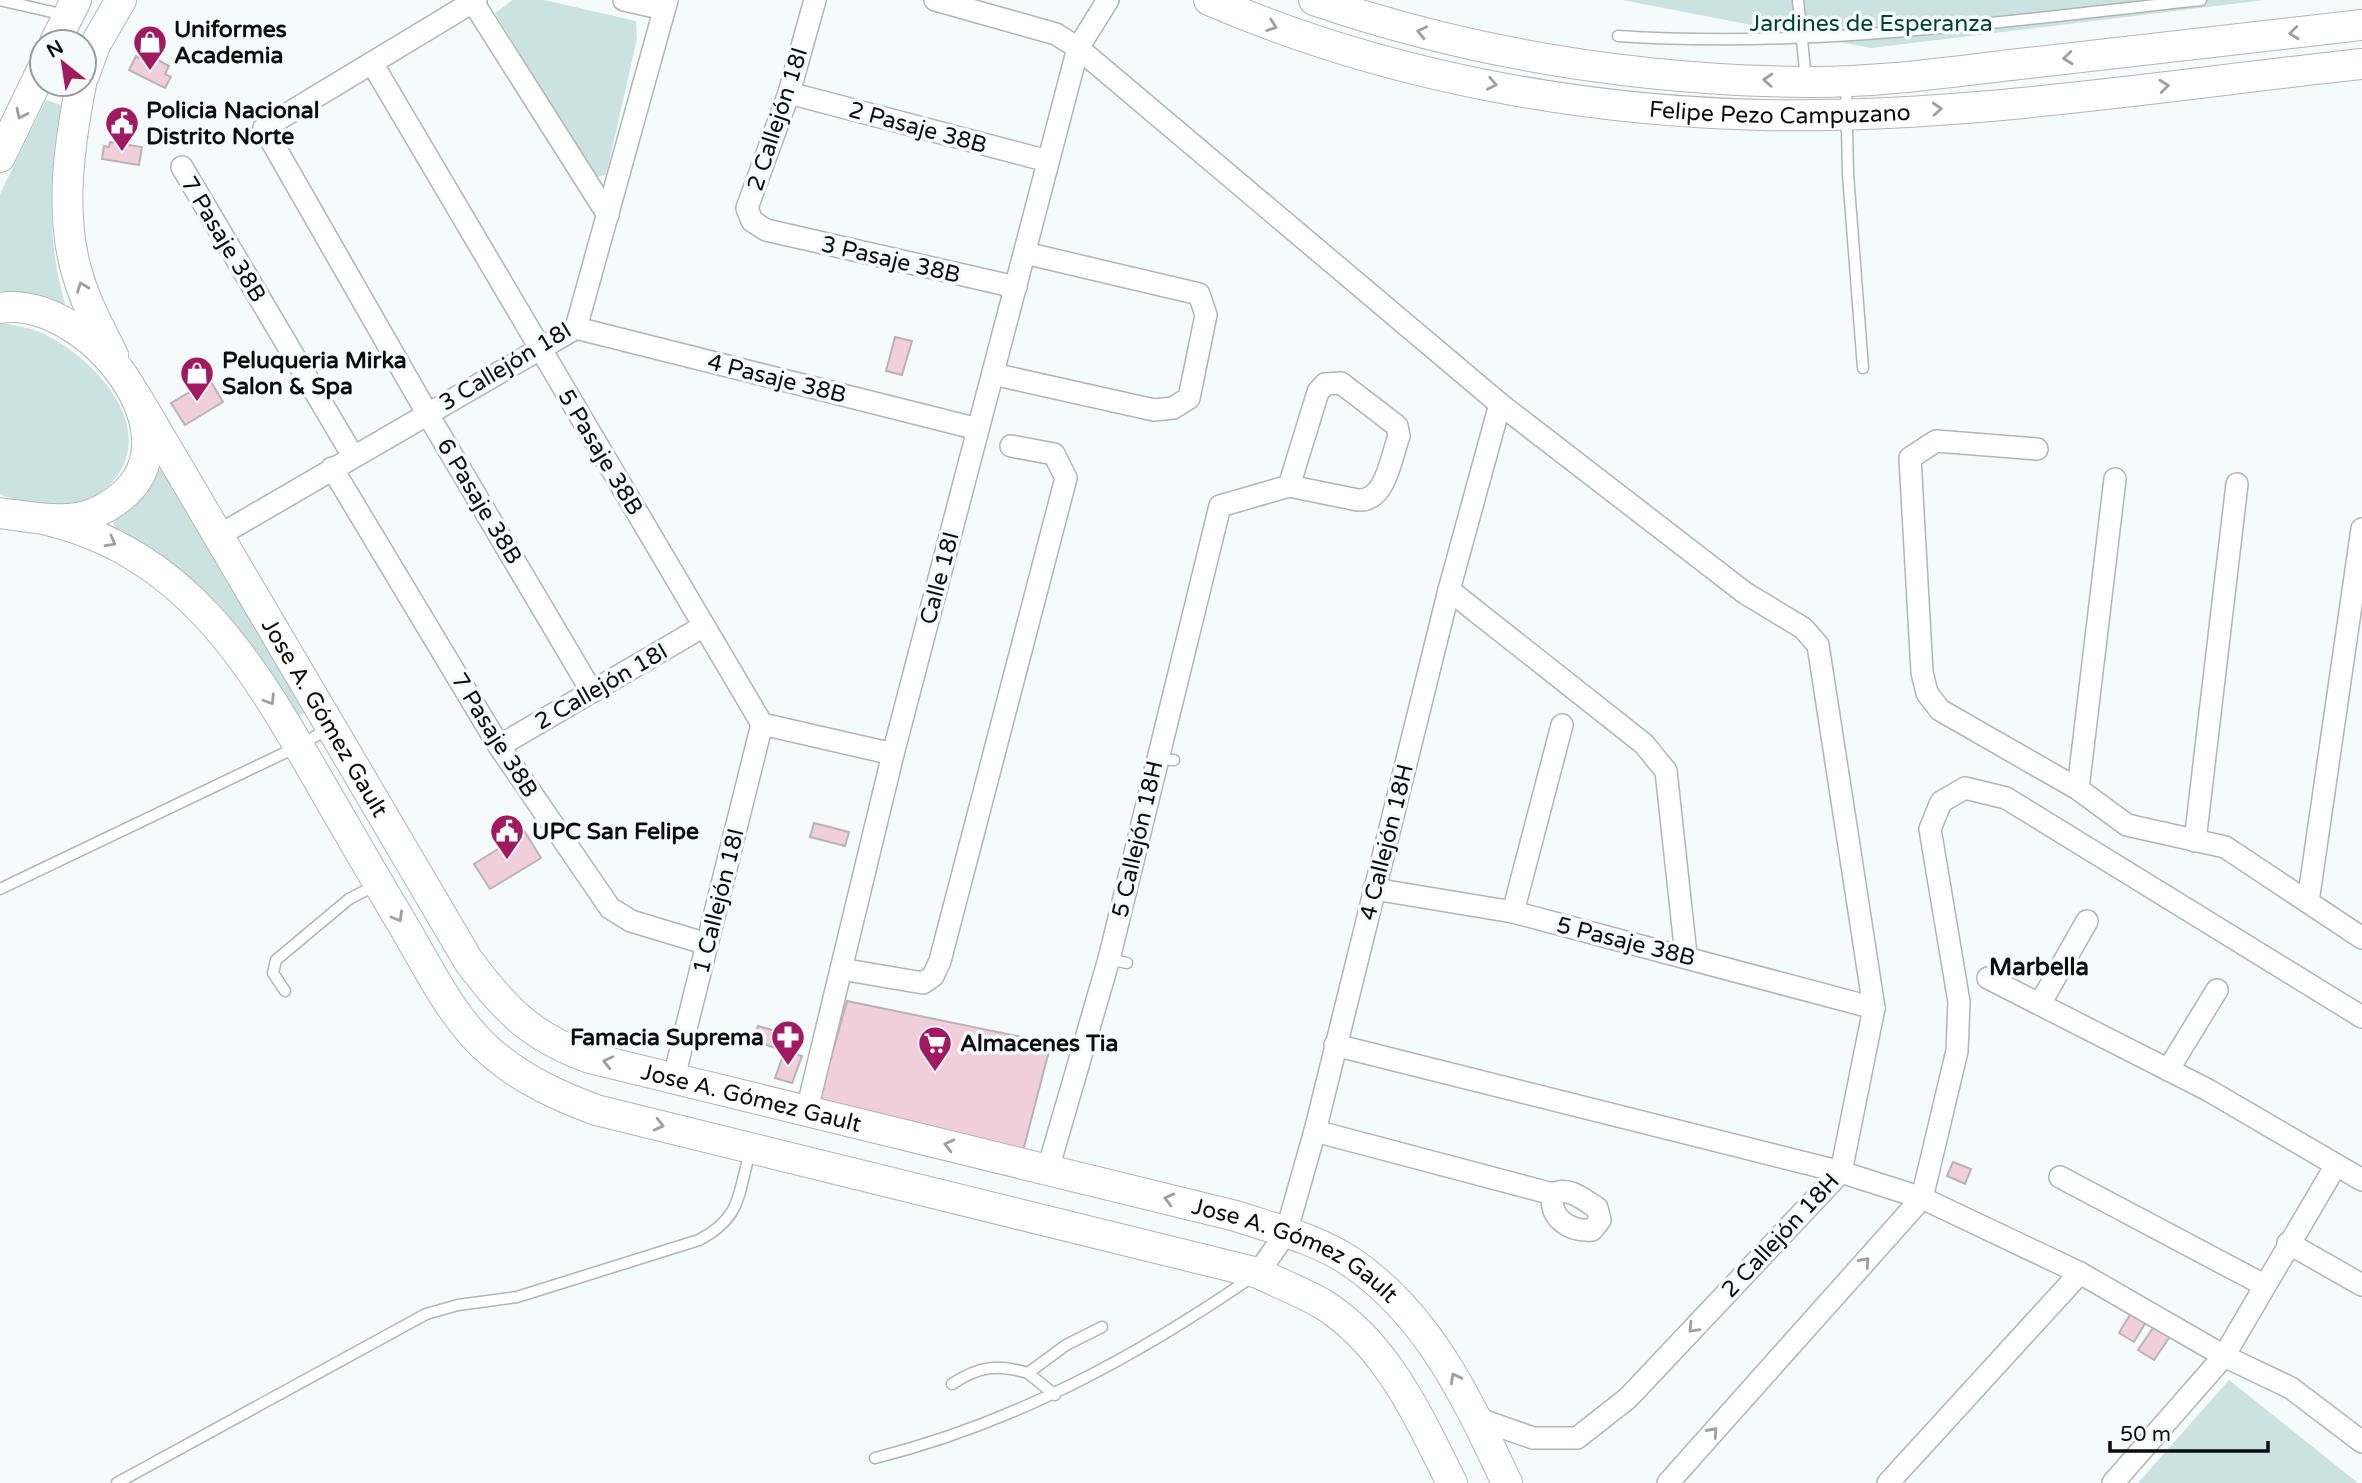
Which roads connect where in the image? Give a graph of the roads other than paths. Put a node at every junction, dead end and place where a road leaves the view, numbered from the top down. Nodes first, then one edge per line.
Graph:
1 (121, 0) edge
2 (624, 0) edge
3 (815, 0) edge
4 (935, 0) edge
5 (1108, 0) edge
6 (1209, 0) edge
7 (1314, 0) edge
8 (1798, 0) edge
9 (2201, 0) edge
10 (475, 1) edge
11 (2, 4) edge
12 (666, 4) edge
13 (66, 19) edge
14 (2362, 25) edge
15 (1618, 36) dead end
16 (1802, 40) junction
17 (98, 42) edge
18 (1078, 48) junction
19 (372, 63) junction
20 (2362, 64) edge
21 (1846, 80) junction
22 (789, 93) junction
23 (28, 98) edge
24 (79, 98) edge
25 (1807, 98) junction
26 (1847, 113) junction
27 (0, 157) edge
28 (1048, 162) junction
29 (182, 167) dead end
30 (608, 215) junction
31 (766, 230) joint
32 (1025, 253) junction
33 (1016, 287) junction
34 (0, 308) edge
35 (576, 328) junction
36 (540, 349) junction
37 (1863, 368) dead end
38 (993, 374) junction
39 (129, 383) junction
40 (1500, 404) junction
41 (427, 413) junction
42 (978, 429) junction
43 (1011, 446) dead end
44 (2037, 449) dead end
45 (353, 456) junction
46 (332, 468) junction
47 (2115, 479) dead end
48 (2237, 484) dead end
49 (1289, 486) junction
50 (0, 513) edge
51 (47, 520) junction
52 (2362, 529) edge
53 (218, 537) junction
54 (1449, 590) junction
55 (704, 626) junction
56 (592, 692) junction
57 (762, 724) junction
58 (1562, 725) dead end
59 (330, 728) junction
60 (299, 746) junction
61 (499, 746) junction
62 (893, 754) junction
63 (2077, 789) junction
64 (2195, 841) junction
65 (378, 884) junction
66 (0, 889) edge
67 (1374, 889) junction
68 (2308, 902) junction
69 (1513, 912) junction
70 (2087, 921) dead end
71 (2362, 938) edge
72 (707, 944) junction
73 (1686, 955) junction
74 (841, 969) junction
75 (1988, 978) dead end
76 (2217, 990) dead end
77 (285, 991) dead end
78 (2040, 1004) junction
79 (1874, 1008) junction
80 (2362, 1017) edge
81 (1335, 1045) junction
82 (2168, 1070) junction
83 (674, 1077) junction
84 (807, 1110) junction
85 (1315, 1131) junction
86 (751, 1148) junction
87 (2336, 1165) junction
88 (1048, 1169) junction
89 (1841, 1172) junction
90 (2060, 1177) dead end
91 (2362, 1180) edge
92 (1553, 1194) dead end
93 (1922, 1198) junction
94 (1286, 1233) junction
95 (2288, 1243) junction
96 (1258, 1273) junction
97 (2080, 1273) junction
98 (2264, 1285) junction
99 (2362, 1285) edge
100 (1102, 1326) dead end
101 (2224, 1356) junction
102 (1028, 1373) junction
103 (952, 1384) dead end
104 (1055, 1395) junction
105 (1476, 1418) junction
106 (2362, 1442) edge
107 (875, 1458) dead end
108 (117, 1483) edge
109 (1452, 1483) edge
110 (1507, 1483) edge
111 (1668, 1483) edge
112 (1888, 1483) edge
113 (2113, 1483) edge

1 - 17 main road
2 - 12 street
3 - 22 street, 2 Callejón 18I
4 - 18 street
5 - 18 street, Calle 18I
6 -> 25 main road, Felipe Pezo Campuzano
25 -> 7 main road, Felipe Pezo Campuzano
8 - 16 lane
9 - 16 lane
10 - 19 street
10 - 30 street
11 - 13 lane
12 - 30 street, 3 Callejón 18I
14 -> 21 main road, Felipe Pezo Campuzano
15 - 16 lane
16 - 25 lane
18 - 28 street, Calle 18I
18 - 40 street
19 - 36 street, 5 Pasaje 38B
19 - 41 street, 6 Pasaje 38B
26 -> 20 main road, Felipe Pezo Campuzano
21 - 25 main road, Felipe Pezo Campuzano
21 - 26 lane
22 - 28 street, 2 Pasaje 38B
22 - 31 street, 2 Callejón 18I
23 -> 27 main road
39 -> 24 main road
25 - 26 main road, Felipe Pezo Campuzano
26 - 37 lane
28 - 32 street, Calle 18I
29 - 45 street, 7 Pasaje 38B
30 - 35 street, 3 Callejón 18I
31 - 33 street, 3 Pasaje 38B
32 - 33 street, Calle 18I
32 - 38 street
33 - 38 street, Calle 18I
34 - 39 main road
35 - 36 street, 3 Callejón 18I
35 - 42 street, 4 Pasaje 38B
36 - 41 street, 3 Callejón 18I
36 - 55 street, 5 Pasaje 38B
38 - 42 street, Calle 18I
39 - 51 main road
39 - 53 main road, Jose A. Gómez Gault
40 - 54 street, 4 Callejón 18H
40 - 79 street, 2 Callejón 18H
41 - 45 street, 3 Callejón 18I
41 - 56 street, 6 Pasaje 38B
42 - 62 street, Calle 18I
43 - 74 street
44 - 63 street
45 - 46 street, 3 Callejón 18I
46 - 53 street, 3 Callejón 18I
46 - 61 street, 7 Pasaje 38B
47 - 63 street
48 - 64 street
49 - 49 street
49 - 88 street, 5 Callejón 18H
50 - 51 main road
51 -> 60 main road, Jose A. Gómez Gault
52 - 68 street
53 - 59 main road, Jose A. Gómez Gault
54 - 67 street, 4 Callejón 18H
54 - 73 street
55 - 56 street, 2 Callejón 18I
55 - 57 street, 5 Pasaje 38B
56 - 61 street, 2 Callejón 18I
57 - 62 street
57 - 72 street, 1 Callejón 18I
58 - 69 street
59 - 60 lane
83 -> 59 main road, Jose A. Gómez Gault
60 - 65 main road, Jose A. Gómez Gault
60 - 66 lane
61 - 72 street, 7 Pasaje 38B
62 - 74 street, Calle 18I
63 - 64 street
64 - 68 street
65 - 77 lane
65 -> 86 main road, Jose A. Gómez Gault
67 - 69 street, 5 Pasaje 38B
67 - 81 street, 4 Callejón 18H
68 - 71 street
69 - 73 street, 5 Pasaje 38B
70 - 78 street
72 - 83 street, 1 Callejón 18I
73 - 79 street, 5 Pasaje 38B
74 - 84 street, Calle 18I
75 - 78 street
76 - 82 street
78 - 82 street
79 - 89 street, 2 Callejón 18H
80 - 93 street
81 - 85 street, 4 Callejón 18H
81 - 89 street
82 - 87 street
83 - 84 main road, Jose A. Gómez Gault
88 -> 84 main road, Jose A. Gómez Gault
85 - 92 street
85 - 94 street, 4 Callejón 18H
86 - 96 main road, Jose A. Gómez Gault
86 - 108 lane
87 - 91 street
87 - 95 street
94 -> 88 main road, Jose A. Gómez Gault
89 - 93 street
89 -> 105 street, 2 Callejón 18H
90 - 98 street
93 - 97 street
111 -> 93 street
94 - 96 street, 4 Callejón 18H
105 -> 94 main road, Jose A. Gómez Gault
95 - 98 street
95 - 99 street
96 - 104 lane
96 - 109 main road, Jose A. Gómez Gault
97 - 101 street
97 - 112 street
98 - 101 street
100 - 102 lane
101 - 106 street
101 - 113 street
102 - 103 lane
102 - 104 lane
104 - 107 lane
105 - 110 main road, Jose A. Gómez Gault

